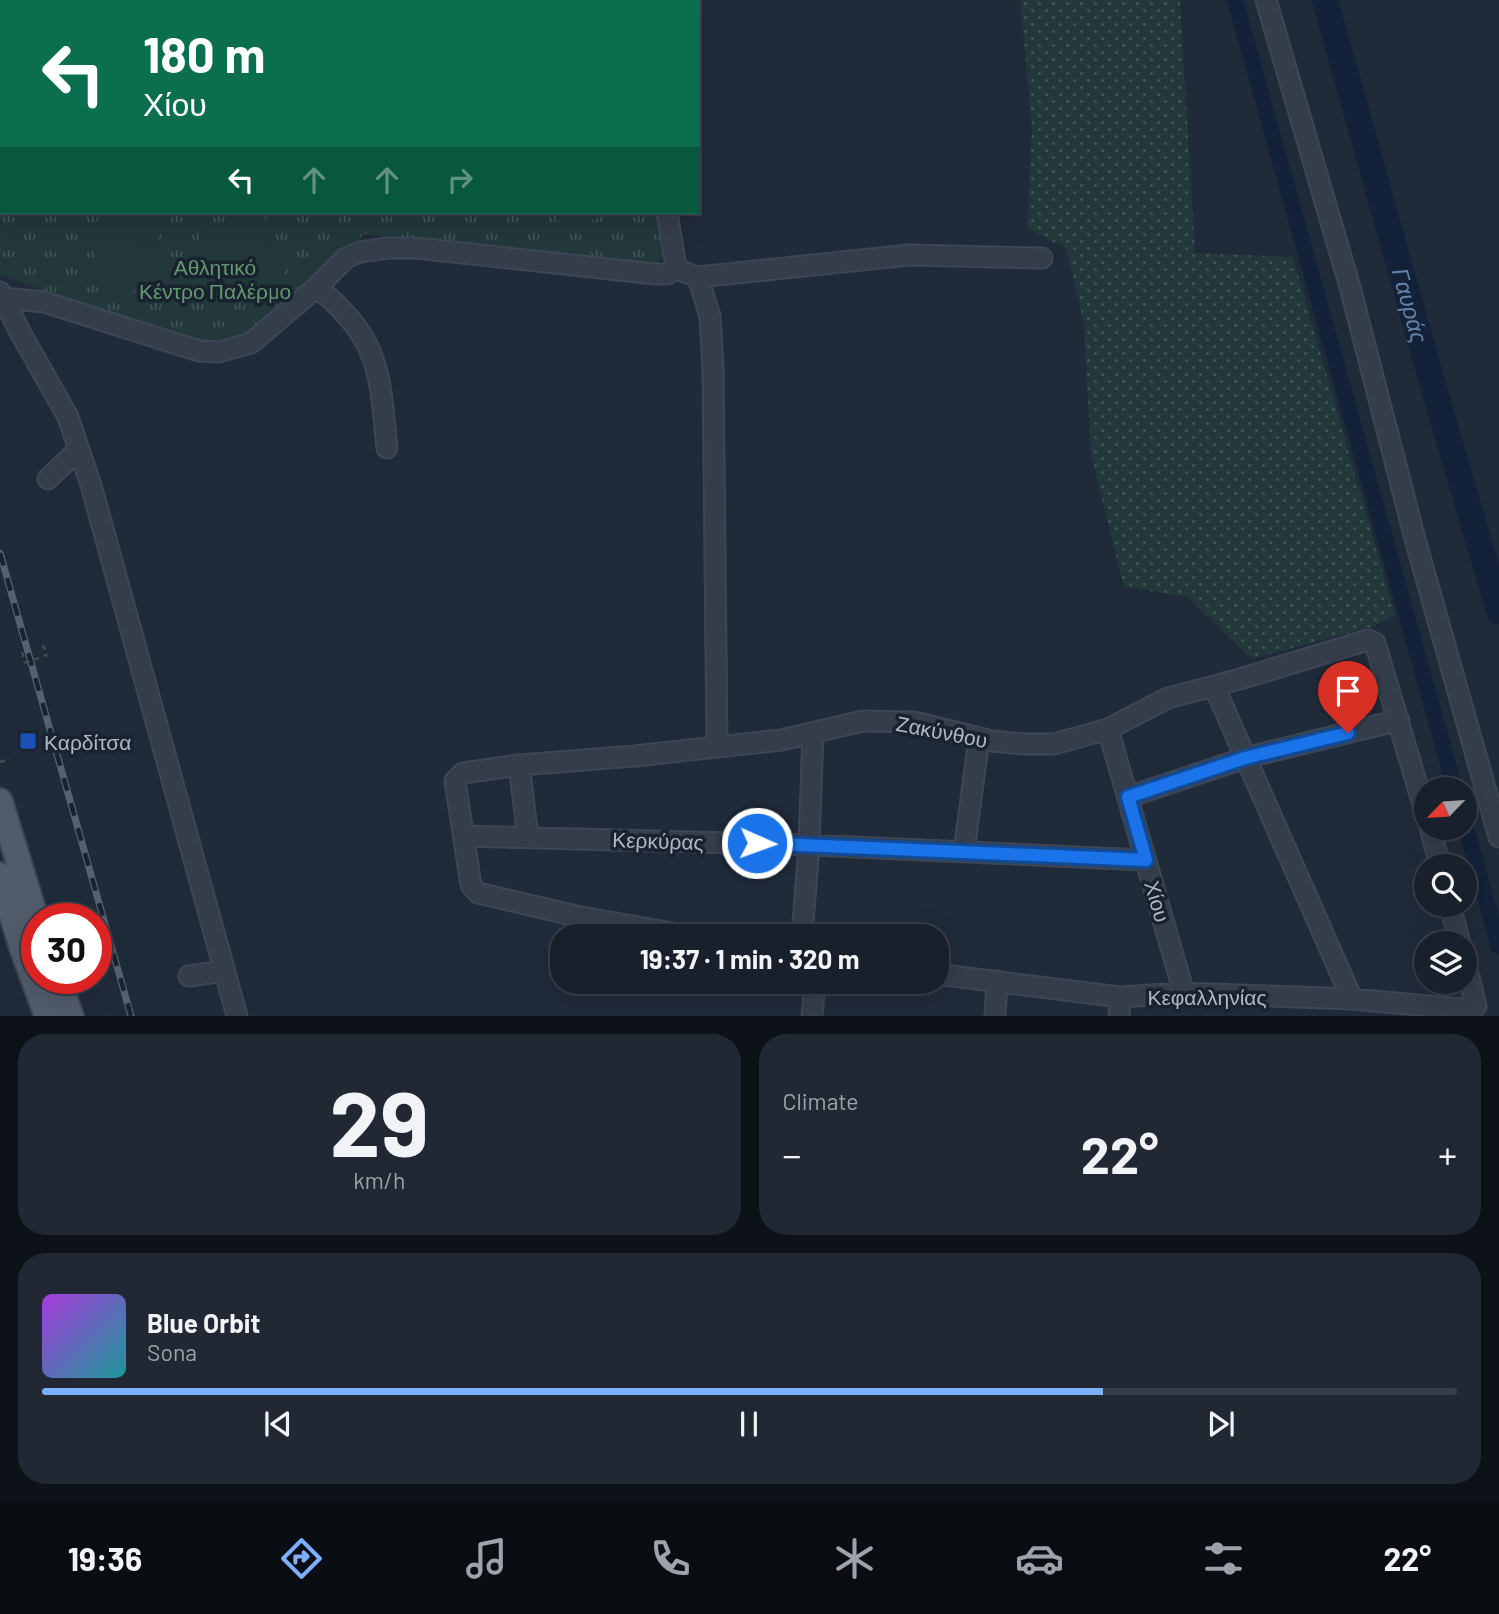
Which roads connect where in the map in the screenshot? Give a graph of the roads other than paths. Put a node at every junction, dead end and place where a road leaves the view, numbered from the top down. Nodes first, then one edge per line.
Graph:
1 (1266, 0) edge
2 (667, 214) edge
3 (1042, 258) dead end
4 (675, 269) junction
5 (698, 277) junction
6 (317, 287) junction
7 (2, 295) edge
8 (387, 448) dead end
9 (79, 449) junction
10 (48, 479) dead end
11 (1214, 686) junction
12 (1399, 720) junction
13 (1108, 729) junction
14 (813, 734) junction
15 (979, 738) junction
16 (717, 746) junction
17 (1245, 758) junction
18 (519, 765) junction
19 (1415, 777) edge
20 (1128, 797) junction
21 (0, 801) edge
22 (464, 836) junction
23 (528, 837) junction
24 (1499, 837) edge
25 (809, 845) junction
26 (964, 852) junction
27 (1146, 860) junction
28 (0, 875) edge
29 (31, 903) edge
30 (624, 924) edge
31 (803, 924) edge
32 (224, 971) junction
33 (949, 975) edge
34 (189, 976) dead end
35 (997, 981) junction
36 (1184, 993) junction
37 (63, 994) edge
38 (814, 994) edge
39 (1473, 994) edge
40 (1352, 999) junction
41 (1119, 1006) edge
42 (42, 1013) edge
43 (71, 1016) edge
44 (237, 1016) edge
45 (812, 1016) edge
46 (995, 1016) edge

1 - 24 street
2 - 4 street
3 - 5 street
4 - 5 street
4 - 6 street
5 - 16 street
6 - 7 street
6 - 8 street
7 - 9 street
9 - 10 street
9 - 32 street
11 - 12 street, Ζακύνθου
11 - 13 street, Ζακύνθου
11 - 17 street
12 - 17 street
12 - 19 street
13 - 15 street, Ζακύνθου
13 - 20 street, Χίου
14 - 15 street, Ζακύνθου
14 - 16 street, Ζακύνθου
14 - 25 street
15 - 26 street
16 - 18 street, Ζακύνθου
17 - 20 street
17 - 40 street
18 - 22 street, Ζακύνθου
18 - 23 street
20 - 27 street, Χίου
21 - 29 main road
22 - 23 street, Κερκύρας
22 - 30 street
23 - 25 street, Κερκύρας
25 - 26 street, Κερκύρας
25 - 31 street
26 - 27 street, Κερκύρας
27 - 36 street, Χίου
28 - 42 main road
32 - 34 street
32 - 44 street
33 - 35 street, Κεφαλληνίας
35 - 41 street, Κεφαλληνίας
35 - 46 street
36 - 40 street, Κεφαλληνίας
36 - 41 street, Κεφαλληνίας
37 - 43 main road
38 - 45 street
39 - 40 street, Κεφαλληνίας

